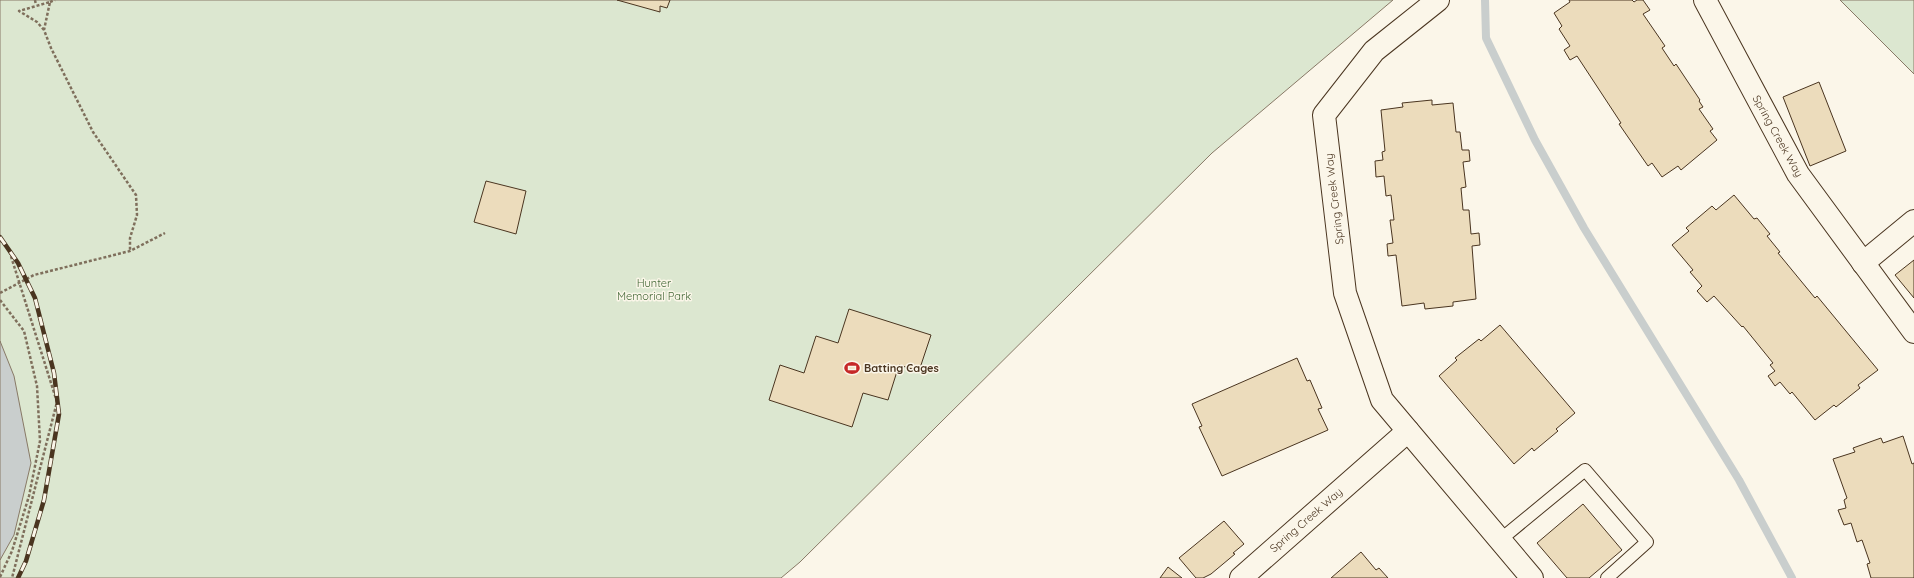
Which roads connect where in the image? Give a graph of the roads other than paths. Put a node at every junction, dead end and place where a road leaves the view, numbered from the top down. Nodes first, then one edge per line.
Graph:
1 (1438, 0) edge
2 (1705, 0) edge
3 (1914, 221) edge
4 (1863, 263) junction
5 (1914, 332) edge
6 (1408, 430) junction
7 (1500, 540) junction
8 (1241, 578) edge
9 (1532, 578) edge
10 (1607, 578) edge

1 - 6 street, Spring Creek Way
2 - 4 street, Spring Creek Way
3 - 4 street
4 - 5 street, Spring Creek Way
6 - 7 street, Spring Creek Way
6 - 8 street, Spring Creek Way
7 - 9 street, Spring Creek Way
7 - 10 lane

